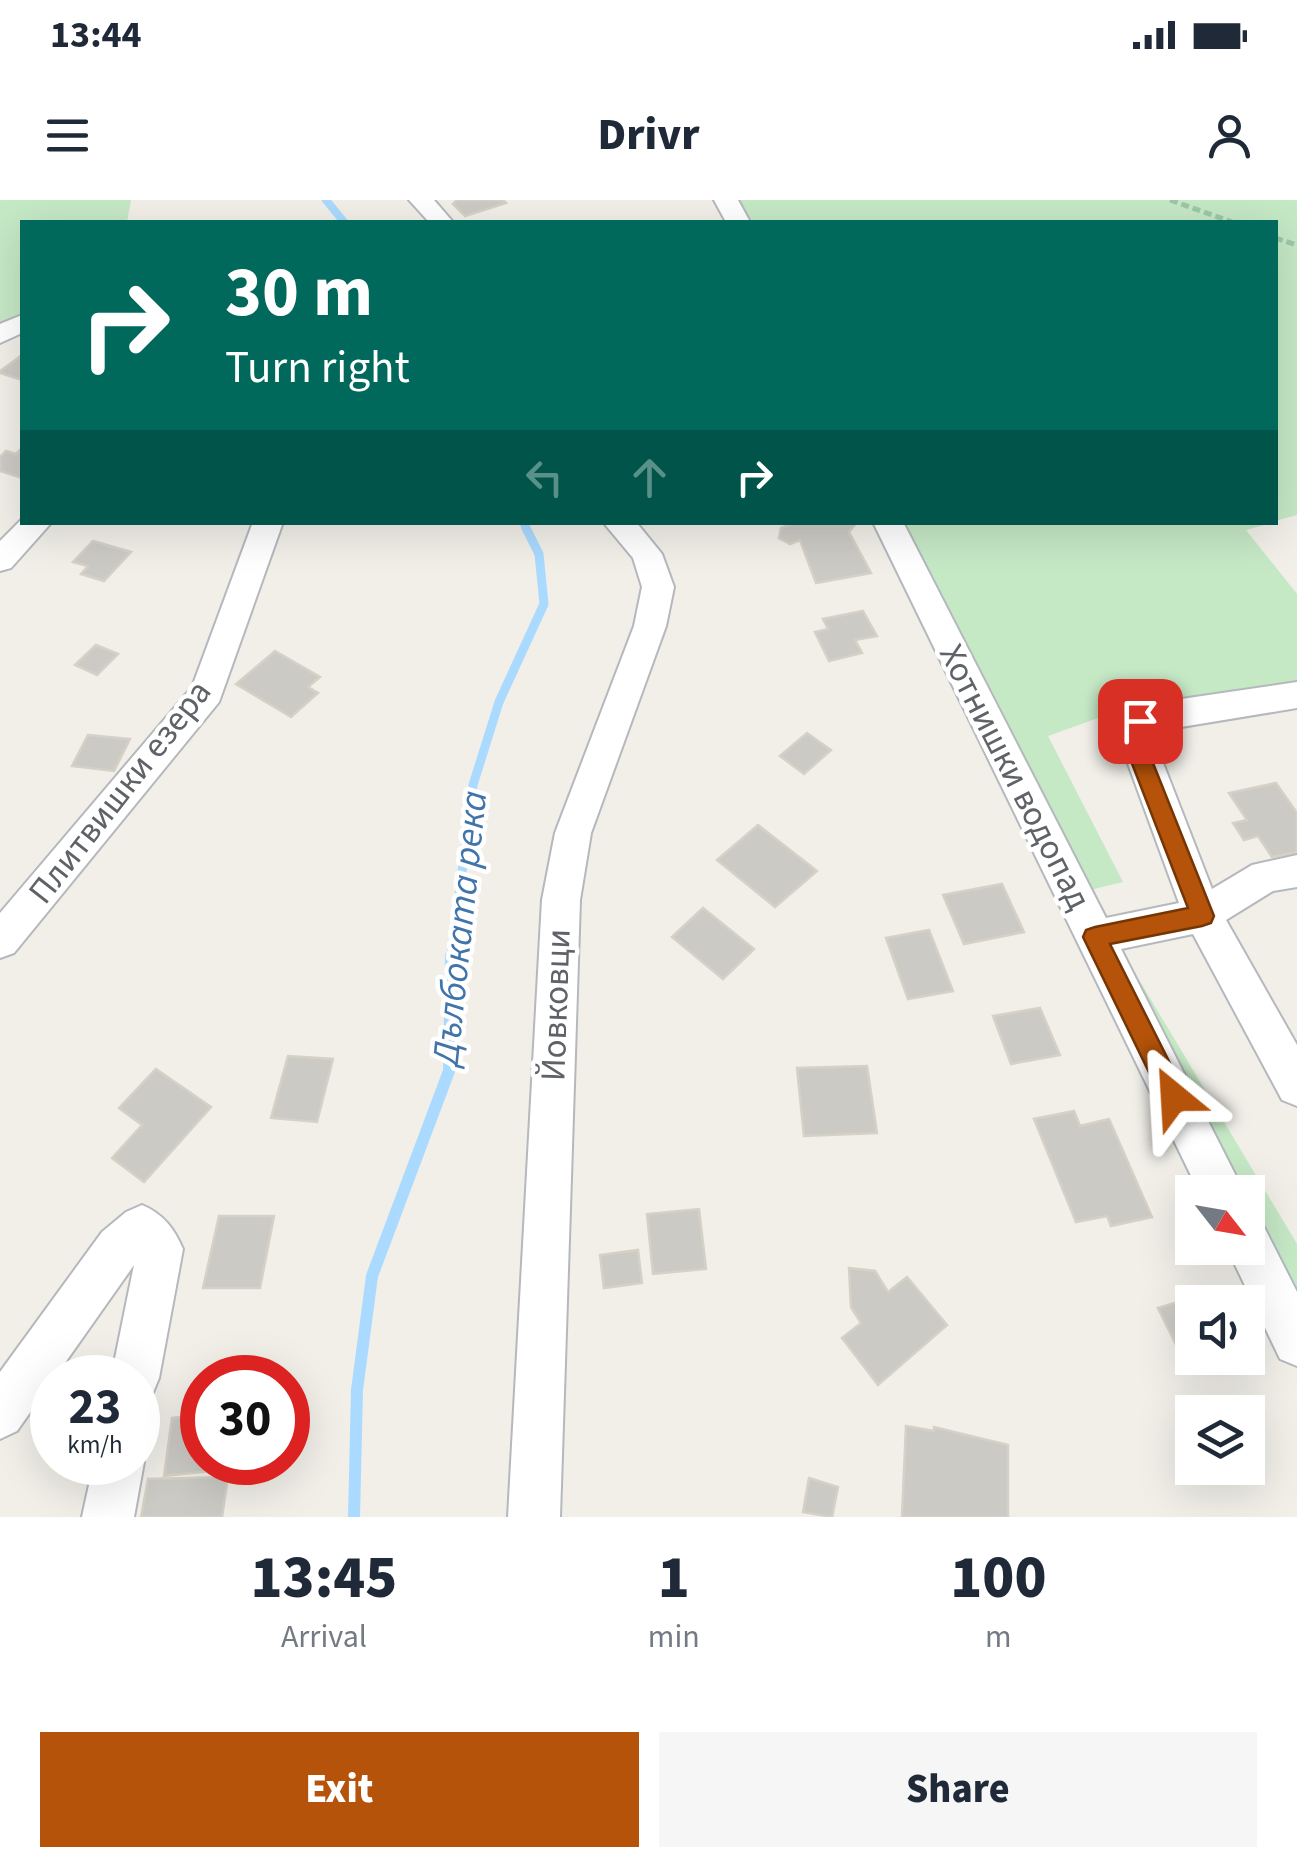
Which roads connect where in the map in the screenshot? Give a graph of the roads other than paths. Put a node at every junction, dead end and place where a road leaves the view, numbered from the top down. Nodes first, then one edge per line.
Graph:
1 (421, 200) edge
2 (439, 220) edge
3 (34, 525) edge
4 (267, 525) edge
5 (621, 525) edge
6 (889, 525) edge
7 (0, 560) edge
8 (1297, 696) edge
9 (1297, 872) edge
10 (1202, 916) junction
11 (1095, 937) junction
12 (0, 941) edge
13 (1297, 1086) edge
14 (1214, 1175) edge
15 (1259, 1265) edge
16 (1297, 1342) edge
17 (42, 1355) edge
18 (140, 1355) edge
19 (30, 1372) edge
20 (0, 1414) edge
21 (114, 1485) edge
22 (108, 1517) edge
23 (534, 1517) edge

1 - 2 street
3 - 7 street
4 - 12 street, Плитвишки езера
5 - 23 street, Йовковци
6 - 11 street, Хотнишки водопад
8 - 10 street
9 - 10 street
10 - 11 street
10 - 13 street
11 - 14 street, Хотнишки водопад
15 - 16 street
17 - 18 street
19 - 20 street
21 - 22 street

